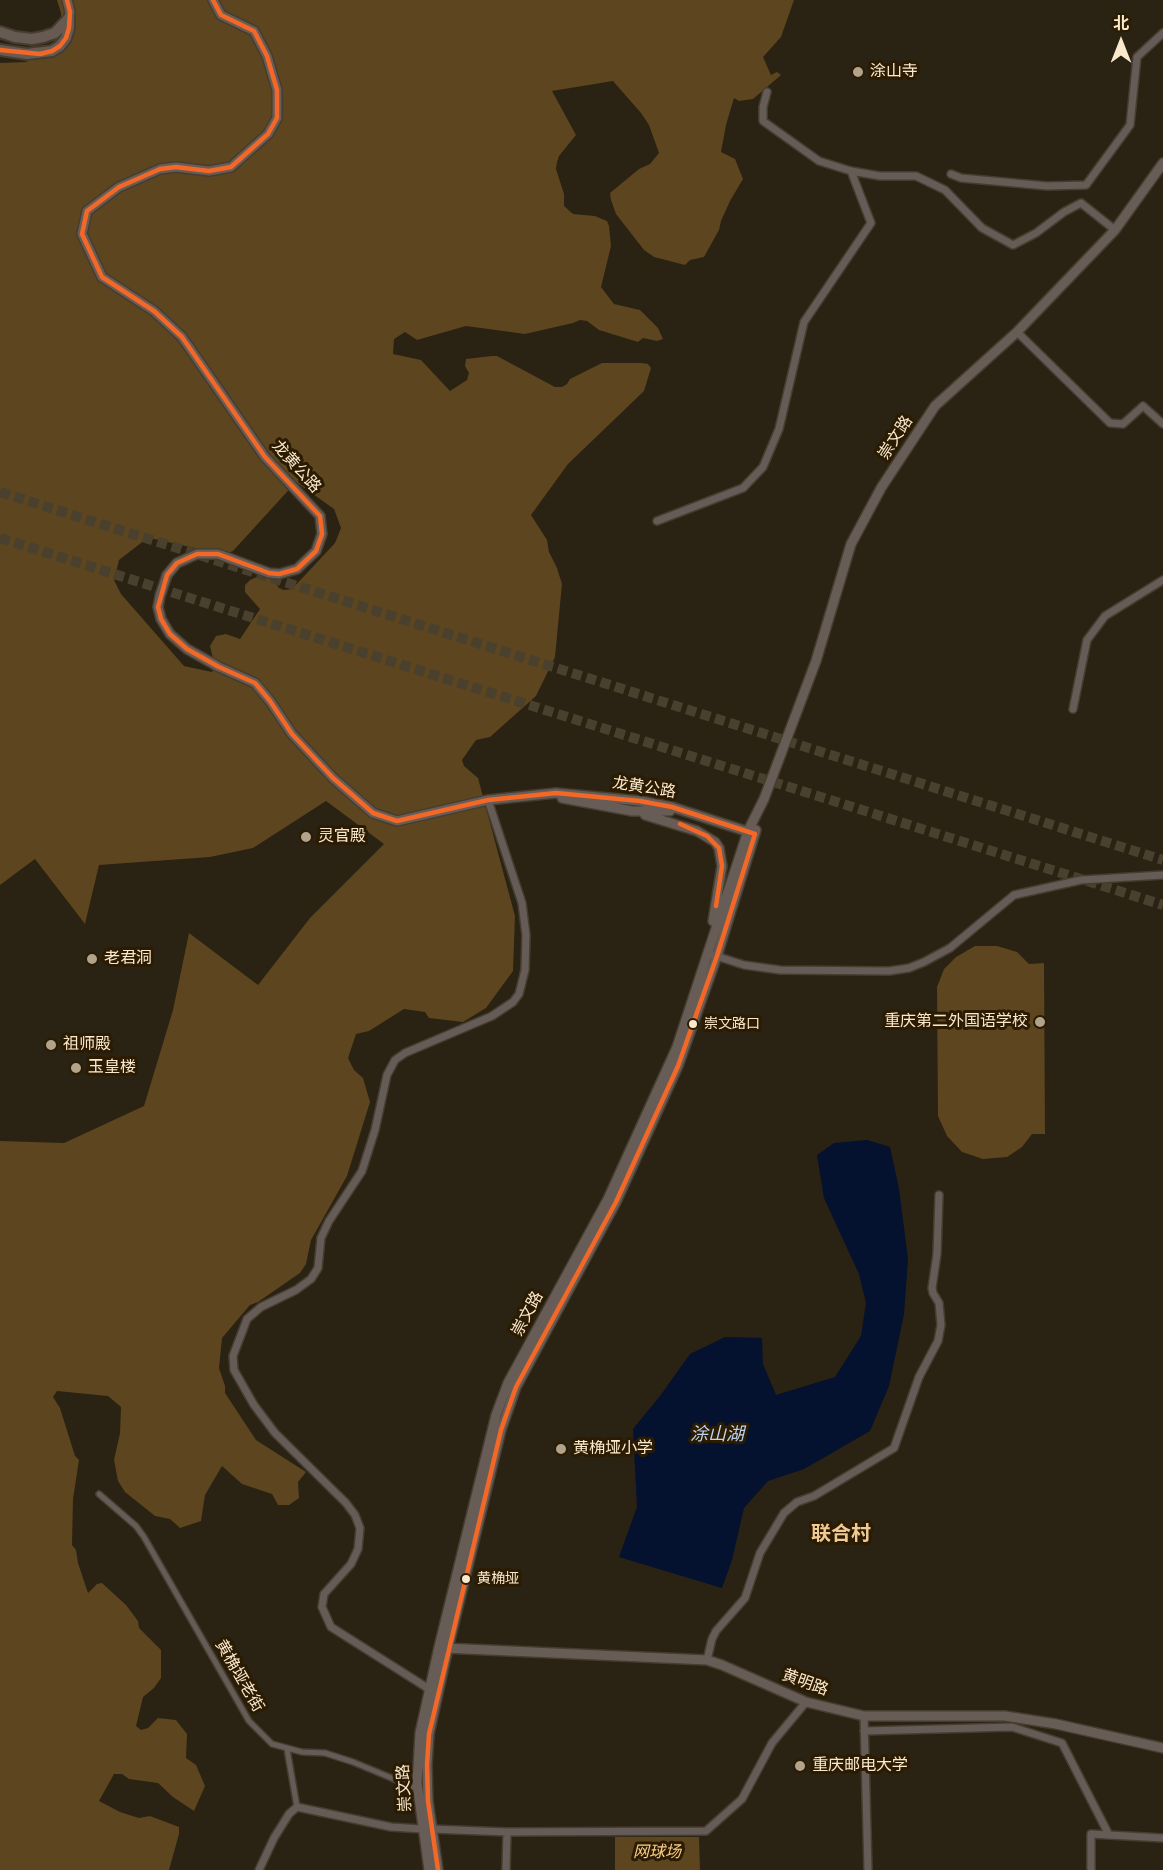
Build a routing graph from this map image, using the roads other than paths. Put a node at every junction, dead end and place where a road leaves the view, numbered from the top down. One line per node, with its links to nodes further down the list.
1 (67, 0): 3 (main road)
2 (213, 0): 18 (main road, 龙黄公路)
3 (69, 18): 4 (main road); 6 (main road)
4 (0, 32)
5 (1163, 33): 10 (street)
6 (0, 50)
7 (767, 92): 9 (street)
8 (1163, 163): 11 (main road, 崇文路)
9 (851, 171): 11 (street); 14 (street)
10 (951, 174)
11 (1115, 231): 12 (main road, 崇文路)
12 (1017, 332): 13 (street); 21 (main road, 崇文路)
13 (1163, 424)
14 (657, 521)
15 (1163, 580): 16 (street)
16 (1073, 709)
17 (584, 798): 18 (main road, 龙黄公路); 19 (main road, 龙黄公路); 20 (main road, 龙黄公路)
18 (488, 800): 28 (street)
19 (626, 800): 20 (main road); 21 (main road, 龙黄公路)
20 (632, 811): 21 (main road, 龙黄公路); 23 (main road)
21 (751, 835): 23 (main road, 崇文路)
22 (1163, 875): 23 (street)
23 (712, 954): 26 (main road, 崇文路)
24 (939, 1195): 27 (street)
25 (99, 1494): 33 (street, 黄桷垭老街)
26 (443, 1648): 27 (main road, 黄明路); 28 (main road, 崇文路); 36 (main road, 崇文路)
27 (707, 1660): 29 (main road, 黄明路)
28 (429, 1689): 34 (main road, 崇文路)
29 (806, 1702): 30 (main road, 黄明路); 37 (street)
30 (864, 1716): 31 (street); 32 (main road, 黄明路)
31 (864, 1731): 38 (street); 44 (street)
32 (1163, 1748)
33 (287, 1749): 34 (street, 黄桷垭老街); 35 (street)
34 (418, 1790): 36 (main road, 崇文路)
35 (297, 1807): 36 (street); 40 (street)
36 (426, 1829): 37 (street); 41 (main road, 崇文路); 42 (main road, 崇文路)
37 (507, 1832): 43 (street)
38 (1109, 1835): 39 (street); 45 (street)
39 (1163, 1838)
40 (259, 1870)
41 (429, 1870)
42 (438, 1870)
43 (506, 1870)
44 (868, 1870)
45 (1091, 1870)

